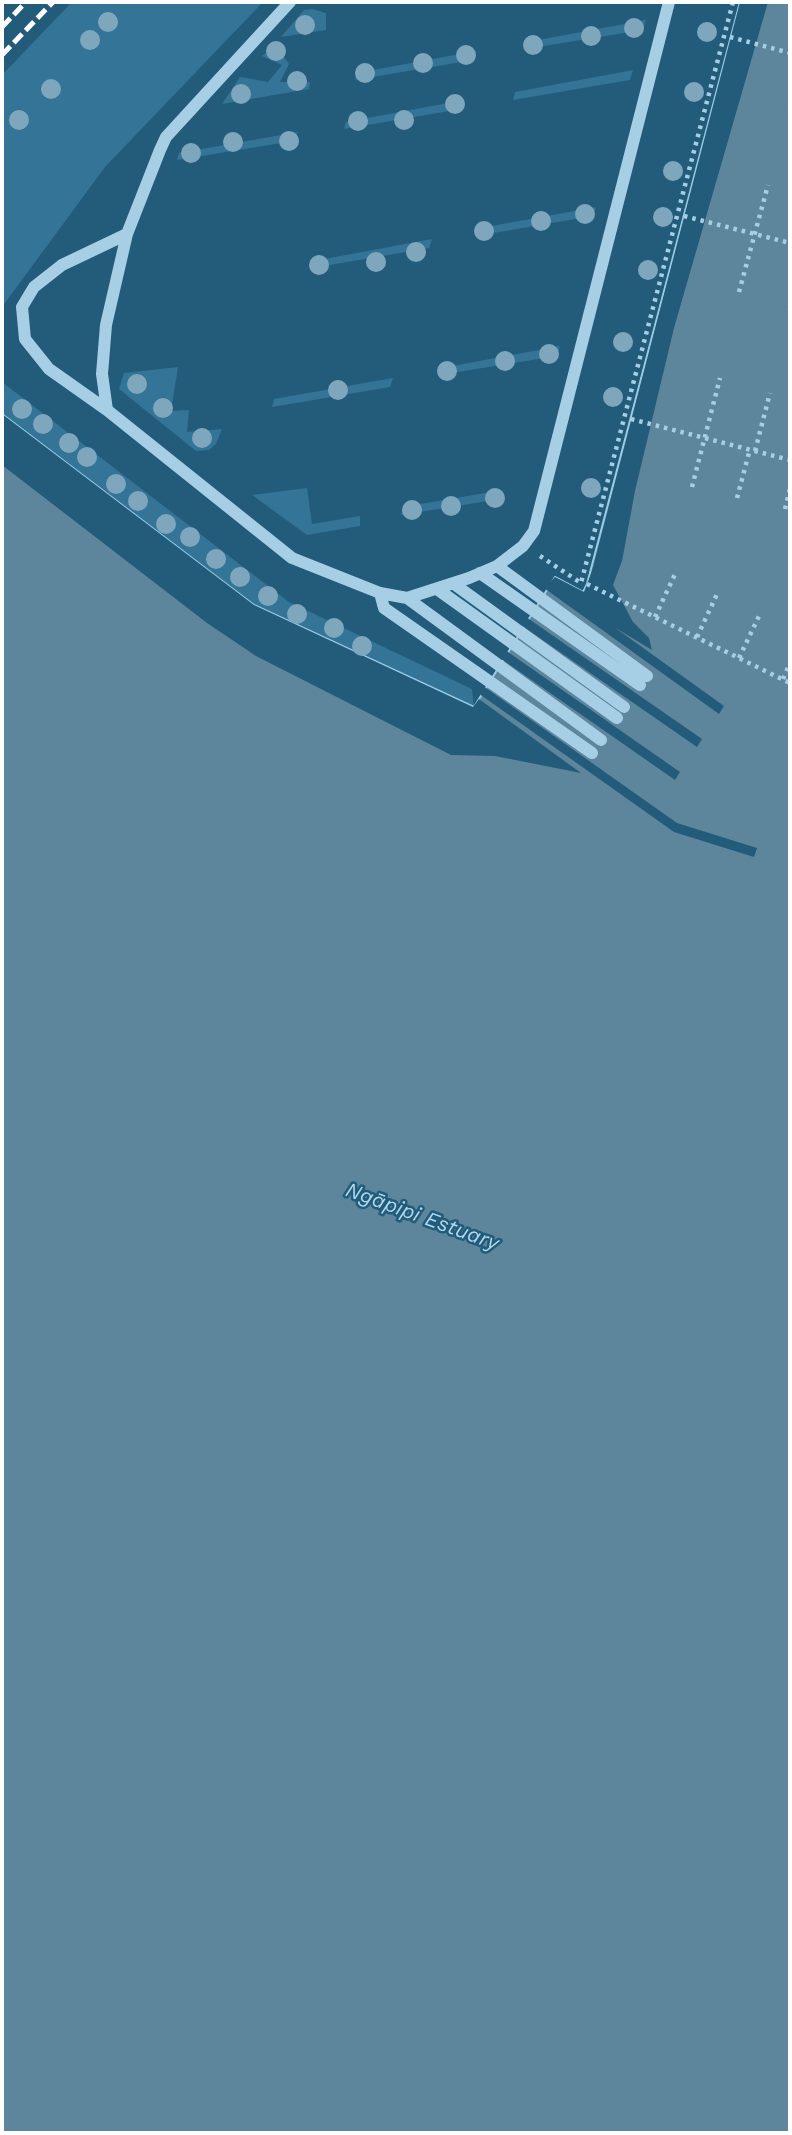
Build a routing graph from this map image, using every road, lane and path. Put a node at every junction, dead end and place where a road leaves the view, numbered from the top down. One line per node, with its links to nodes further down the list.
1 (290, 2): 8 (lane)
2 (669, 2): 23 (lane)
3 (733, 2): 23 (path)
4 (730, 37): 5 (path)
5 (790, 53)
6 (768, 185): 9 (path)
7 (684, 216): 9 (path)
8 (127, 234): 14 (lane); 14 (lane)
9 (755, 234): 10 (path); 11 (path)
10 (790, 243)
11 (739, 292)
12 (720, 378): 16 (path)
13 (770, 393): 17 (path)
14 (107, 410): 30 (lane)
15 (631, 419): 16 (path)
16 (705, 438): 17 (path); 19 (path)
17 (752, 450): 18 (path); 21 (path)
18 (790, 460)
19 (692, 487)
20 (790, 489): 22 (path)
21 (737, 498)
22 (785, 509)
23 (523, 546): 24 (lane)
24 (497, 566): 26 (lane); 26 (lane)
25 (676, 572): 34 (path)
26 (480, 573): 27 (lane)
27 (454, 584): 29 (lane); 29 (lane)
28 (587, 584): 34 (path)
29 (437, 589): 32 (lane)
30 (380, 593): 32 (lane); 41 (lane)
31 (718, 593): 35 (path)
32 (407, 598): 40 (lane)
33 (760, 614): 36 (path)
34 (655, 617): 35 (path)
35 (697, 637): 36 (path)
36 (739, 658): 38 (path)
37 (790, 663): 38 (path)
38 (783, 679): 39 (path)
39 (790, 682)
40 (601, 740)
41 (592, 753)

